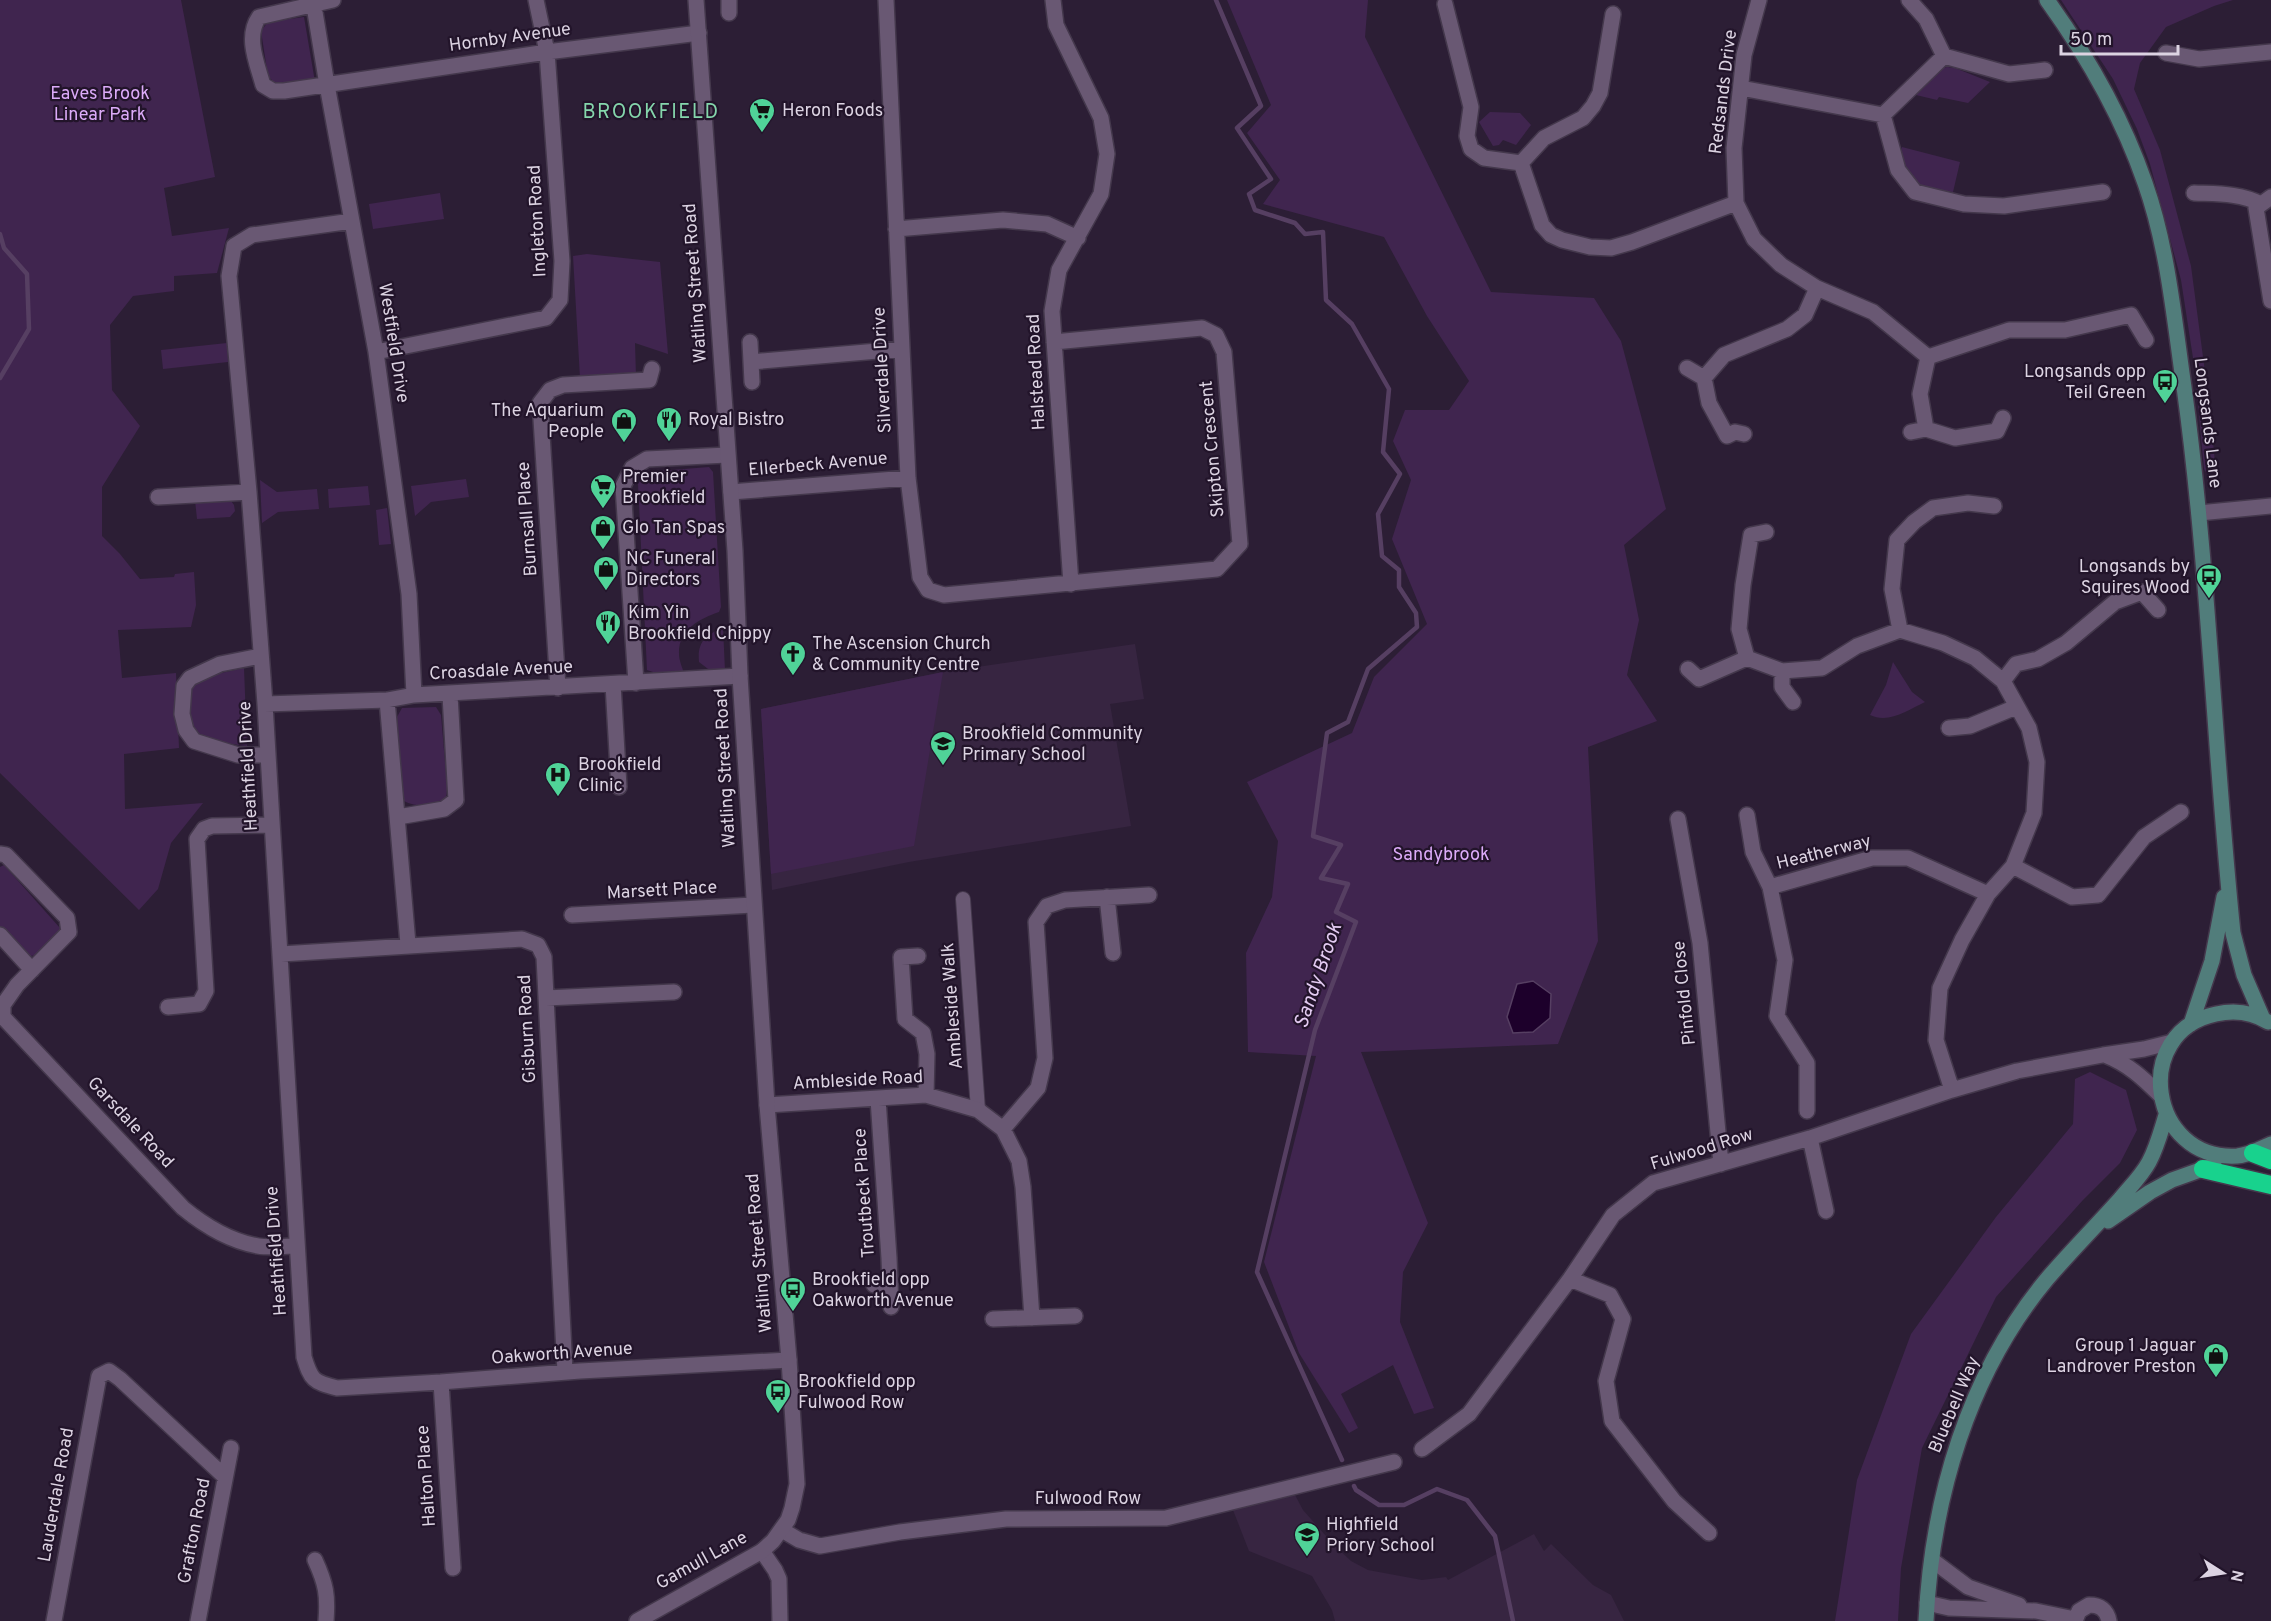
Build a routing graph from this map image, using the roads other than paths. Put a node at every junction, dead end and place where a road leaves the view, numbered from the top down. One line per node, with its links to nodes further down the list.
1 (333, 0): 9 (street)
2 (536, 0): 13 (street, Ingleton Road)
3 (696, 0): 12 (street, Watling Street Road)
4 (886, 0): 27 (street, Silverdale Drive)
5 (1053, 0): 28 (street, Halstead Road)
6 (1759, 0): 19 (street, Redsands Drive)
7 (1909, 0): 16 (street)
8 (2047, 0): 51 (main road, Longsands Lane)
9 (313, 2): 18 (street, Westfield Drive); 18 (street, Hornby Avenue)
10 (1445, 4): 21 (street)
11 (1613, 14): 21 (street)
12 (699, 33): 13 (street, Hornby Avenue); 44 (street, Watling Street Road)
13 (547, 52): 18 (street, Hornby Avenue); 35 (street, Ingleton Road)
14 (2271, 52): 15 (street)
15 (2166, 53)
16 (1944, 56): 17 (street); 20 (street)
17 (2045, 70)
18 (327, 85): 26 (street, Westfield Drive)
19 (1741, 88): 20 (street); 25 (street, Redsands Drive)
20 (1883, 115): 22 (street)
21 (1521, 163): 25 (street)
22 (2103, 192)
23 (2194, 193): 24 (street)
24 (2266, 201): 30 (street)
25 (1736, 203): 29 (street, Redsands Drive)
26 (352, 221): 35 (street, Westfield Drive); 46 (street, Heathfield Drive)
27 (896, 229): 28 (street); 34 (street, Silverdale Drive)
28 (1078, 238): 33 (street, Halstead Road)
29 (1817, 288): 36 (street, Redsands Drive); 40 (street)
30 (2271, 301)
31 (2146, 340): 36 (street)
32 (750, 342): 37 (street)
33 (1054, 342): 53 (street, Halstead Road); 53 (street, Skipton Crescent)
34 (901, 349): 37 (street); 45 (street, Silverdale Drive)
35 (376, 352): 65 (street, Westfield Drive)
36 (1928, 357): 42 (street)
37 (751, 362): 41 (street)
38 (1687, 368): 40 (street)
39 (652, 369): 64 (street, Burnsall Place)
40 (1704, 378): 43 (street)
41 (752, 382)
42 (2003, 418)
43 (1744, 434)
44 (727, 455): 47 (street, Watling Street Road); 62 (street)
45 (908, 477): 47 (street, Ellerbeck Avenue); 53 (street, Silverdale Drive)
46 (249, 492): 48 (street); 56 (street, Heathfield Drive)
47 (731, 492): 60 (street, Watling Street Road)
48 (158, 497)
49 (1994, 506): 55 (street)
50 (2271, 506): 51 (street)
51 (2199, 513): 81 (main road, Longsands Lane)
52 (1766, 532): 57 (street)
53 (1071, 584)
54 (2158, 610): 61 (street)
55 (1900, 630): 59 (street); 61 (street)
56 (261, 656): 69 (street, Heathfield Drive); 72 (street)
57 (1747, 658): 58 (street); 59 (street)
58 (1688, 669)
59 (1782, 672): 68 (street)
60 (740, 676): 62 (street, Croasdale Avenue); 87 (street, Watling Street Road)
61 (2003, 681): 70 (street)
62 (636, 683): 63 (street, Croasdale Avenue)
63 (613, 684): 64 (street, Croasdale Avenue); 73 (street)
64 (558, 688): 66 (street, Croasdale Avenue)
65 (414, 695): 66 (street, Croasdale Avenue); 67 (street, Croasdale Avenue)
66 (450, 695): 76 (street)
67 (387, 700): 69 (street, Croasdale Avenue); 76 (street)
68 (1793, 702)
69 (266, 704): 72 (street, Heathfield Drive)
70 (2016, 707): 71 (street); 80 (street)
71 (1949, 728)
72 (267, 754): 78 (street, Heathfield Drive)
73 (619, 787)
74 (2181, 812): 80 (street)
75 (1747, 815): 82 (street, Heatherway)
76 (398, 817): 90 (street)
77 (1678, 819): 115 (street, Pinfold Close)
78 (272, 825): 92 (street, Heathfield Drive); 97 (street)
79 (0, 854): 94 (street, Garsdale Road)
80 (2013, 866): 83 (street)
81 (2227, 879): 98 (main road); 99 (main road)
82 (1770, 887): 83 (street, Heatherway); 108 (street, Heatherway)
83 (1988, 894): 102 (street)
84 (1149, 895): 85 (street)
85 (1107, 897): 91 (street); 110 (street)
86 (963, 899): 107 (street, Ambleside Walk)
87 (753, 905): 88 (street, Marsett Place); 106 (street, Watling Street Road)
88 (572, 915)
89 (0, 935): 94 (street)
90 (408, 944): 92 (street, Gisburn Road); 96 (street, Gisburn Road)
91 (1113, 953)
92 (281, 954): 120 (street, Heathfield Drive)
93 (918, 956): 103 (street)
94 (32, 970): 120 (street, Garsdale Road)
95 (674, 992): 96 (street)
96 (546, 998): 127 (street, Gisburn Road)
97 (168, 1007)
98 (2267, 1022): 99 (main road)
99 (2191, 1024): 100 (main road)
100 (2172, 1042): 101 (street, Fulwood Row); 104 (main road)
101 (2103, 1054): 102 (street, Fulwood Row); 104 (street)
102 (1952, 1090): 111 (street, Fulwood Row)
103 (926, 1095): 105 (street, Ambleside Road); 107 (street, Ambleside Road)
104 (2160, 1095): 109 (main road)
105 (878, 1099): 106 (street, Ambleside Road); 122 (street, Troutbeck Place)
106 (767, 1105): 126 (street, Watling Street Road)
107 (978, 1110): 110 (street, Ambleside Road)
108 (1807, 1111)
109 (2166, 1115): 113 (main road); 119 (main road)
110 (1003, 1129): 124 (street, Ambleside Road)
111 (1810, 1138): 115 (street, Fulwood Row); 118 (street)
112 (2271, 1144): 113 (main road)
113 (2245, 1155): 114 (highway); 116 (main road)
114 (2271, 1160)
115 (1721, 1164): 121 (street, Fulwood Row)
116 (2203, 1169): 117 (highway); 119 (main road)
117 (2271, 1185)
118 (1826, 1211)
119 (2089, 1235): 138 (main road, Bluebell Way)
120 (296, 1246): 129 (street, Heathfield Drive)
121 (1570, 1278): 131 (street, Fulwood Row); 135 (street)
122 (891, 1307)
123 (1076, 1316): 124 (street)
124 (1032, 1318): 125 (street)
125 (993, 1319)
126 (789, 1360): 127 (street, Oakworth Avenue); 134 (street, Watling Street Road)
127 (565, 1372): 128 (street, Oakworth Avenue)
128 (441, 1382): 129 (street, Oakworth Avenue); 139 (street, Halton Place)
129 (337, 1388)
130 (231, 1448): 133 (street, Grafton Road)
131 (1422, 1449)
132 (1394, 1462): 134 (street, Fulwood Row)
133 (225, 1477): 143 (street, Lauderdale Road); 144 (street, Grafton Road)
134 (782, 1530): 136 (street, Gamull Lane)
135 (1709, 1533)
136 (762, 1551): 146 (street, Gamull Lane); 147 (street)
137 (315, 1560): 145 (street)
138 (1932, 1560): 140 (main road, Bluebell Way); 141 (street)
139 (453, 1568)
140 (1927, 1603): 141 (street); 148 (main road, Bluebell Way)
141 (2036, 1611): 142 (street); 149 (street)
142 (2075, 1620): 150 (street)
143 (54, 1621)
144 (198, 1621)
145 (326, 1621)
146 (637, 1621)
147 (780, 1621)
148 (1926, 1621)
149 (1990, 1621)
150 (2109, 1621)

